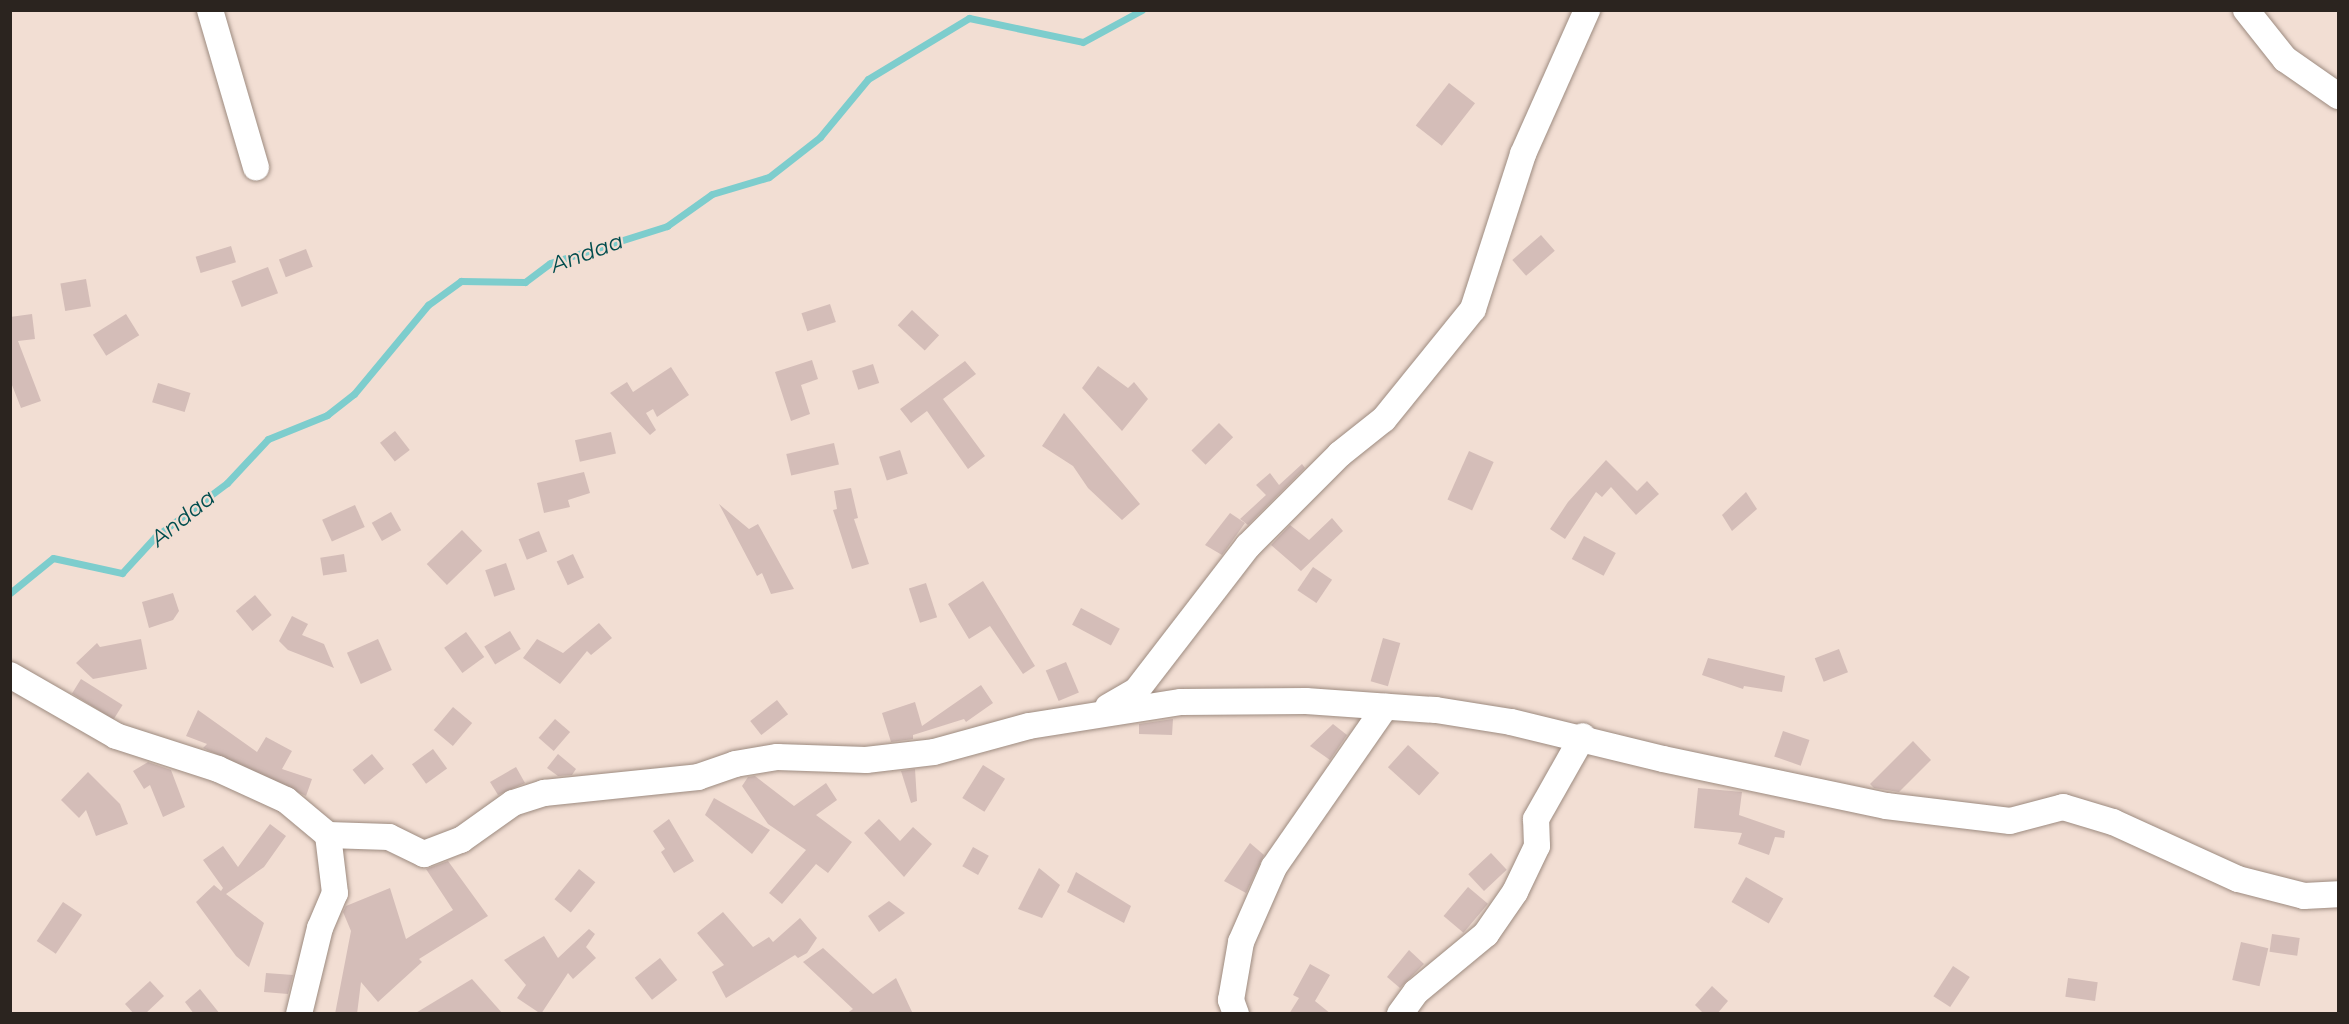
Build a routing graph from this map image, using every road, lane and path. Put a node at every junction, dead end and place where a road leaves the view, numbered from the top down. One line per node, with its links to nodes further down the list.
1 (210, 10): 5 (street)
2 (1587, 10): 8 (street)
3 (2246, 10): 4 (street)
4 (2338, 96)
5 (256, 167)
6 (10, 675): 10 (street)
7 (1384, 707): 8 (street); 9 (street); 13 (street)
8 (1100, 712): 10 (street)
9 (1583, 736): 11 (street); 14 (street)
10 (328, 835): 12 (street)
11 (2338, 894)
12 (299, 1014)
13 (1236, 1014)
14 (1400, 1014)

